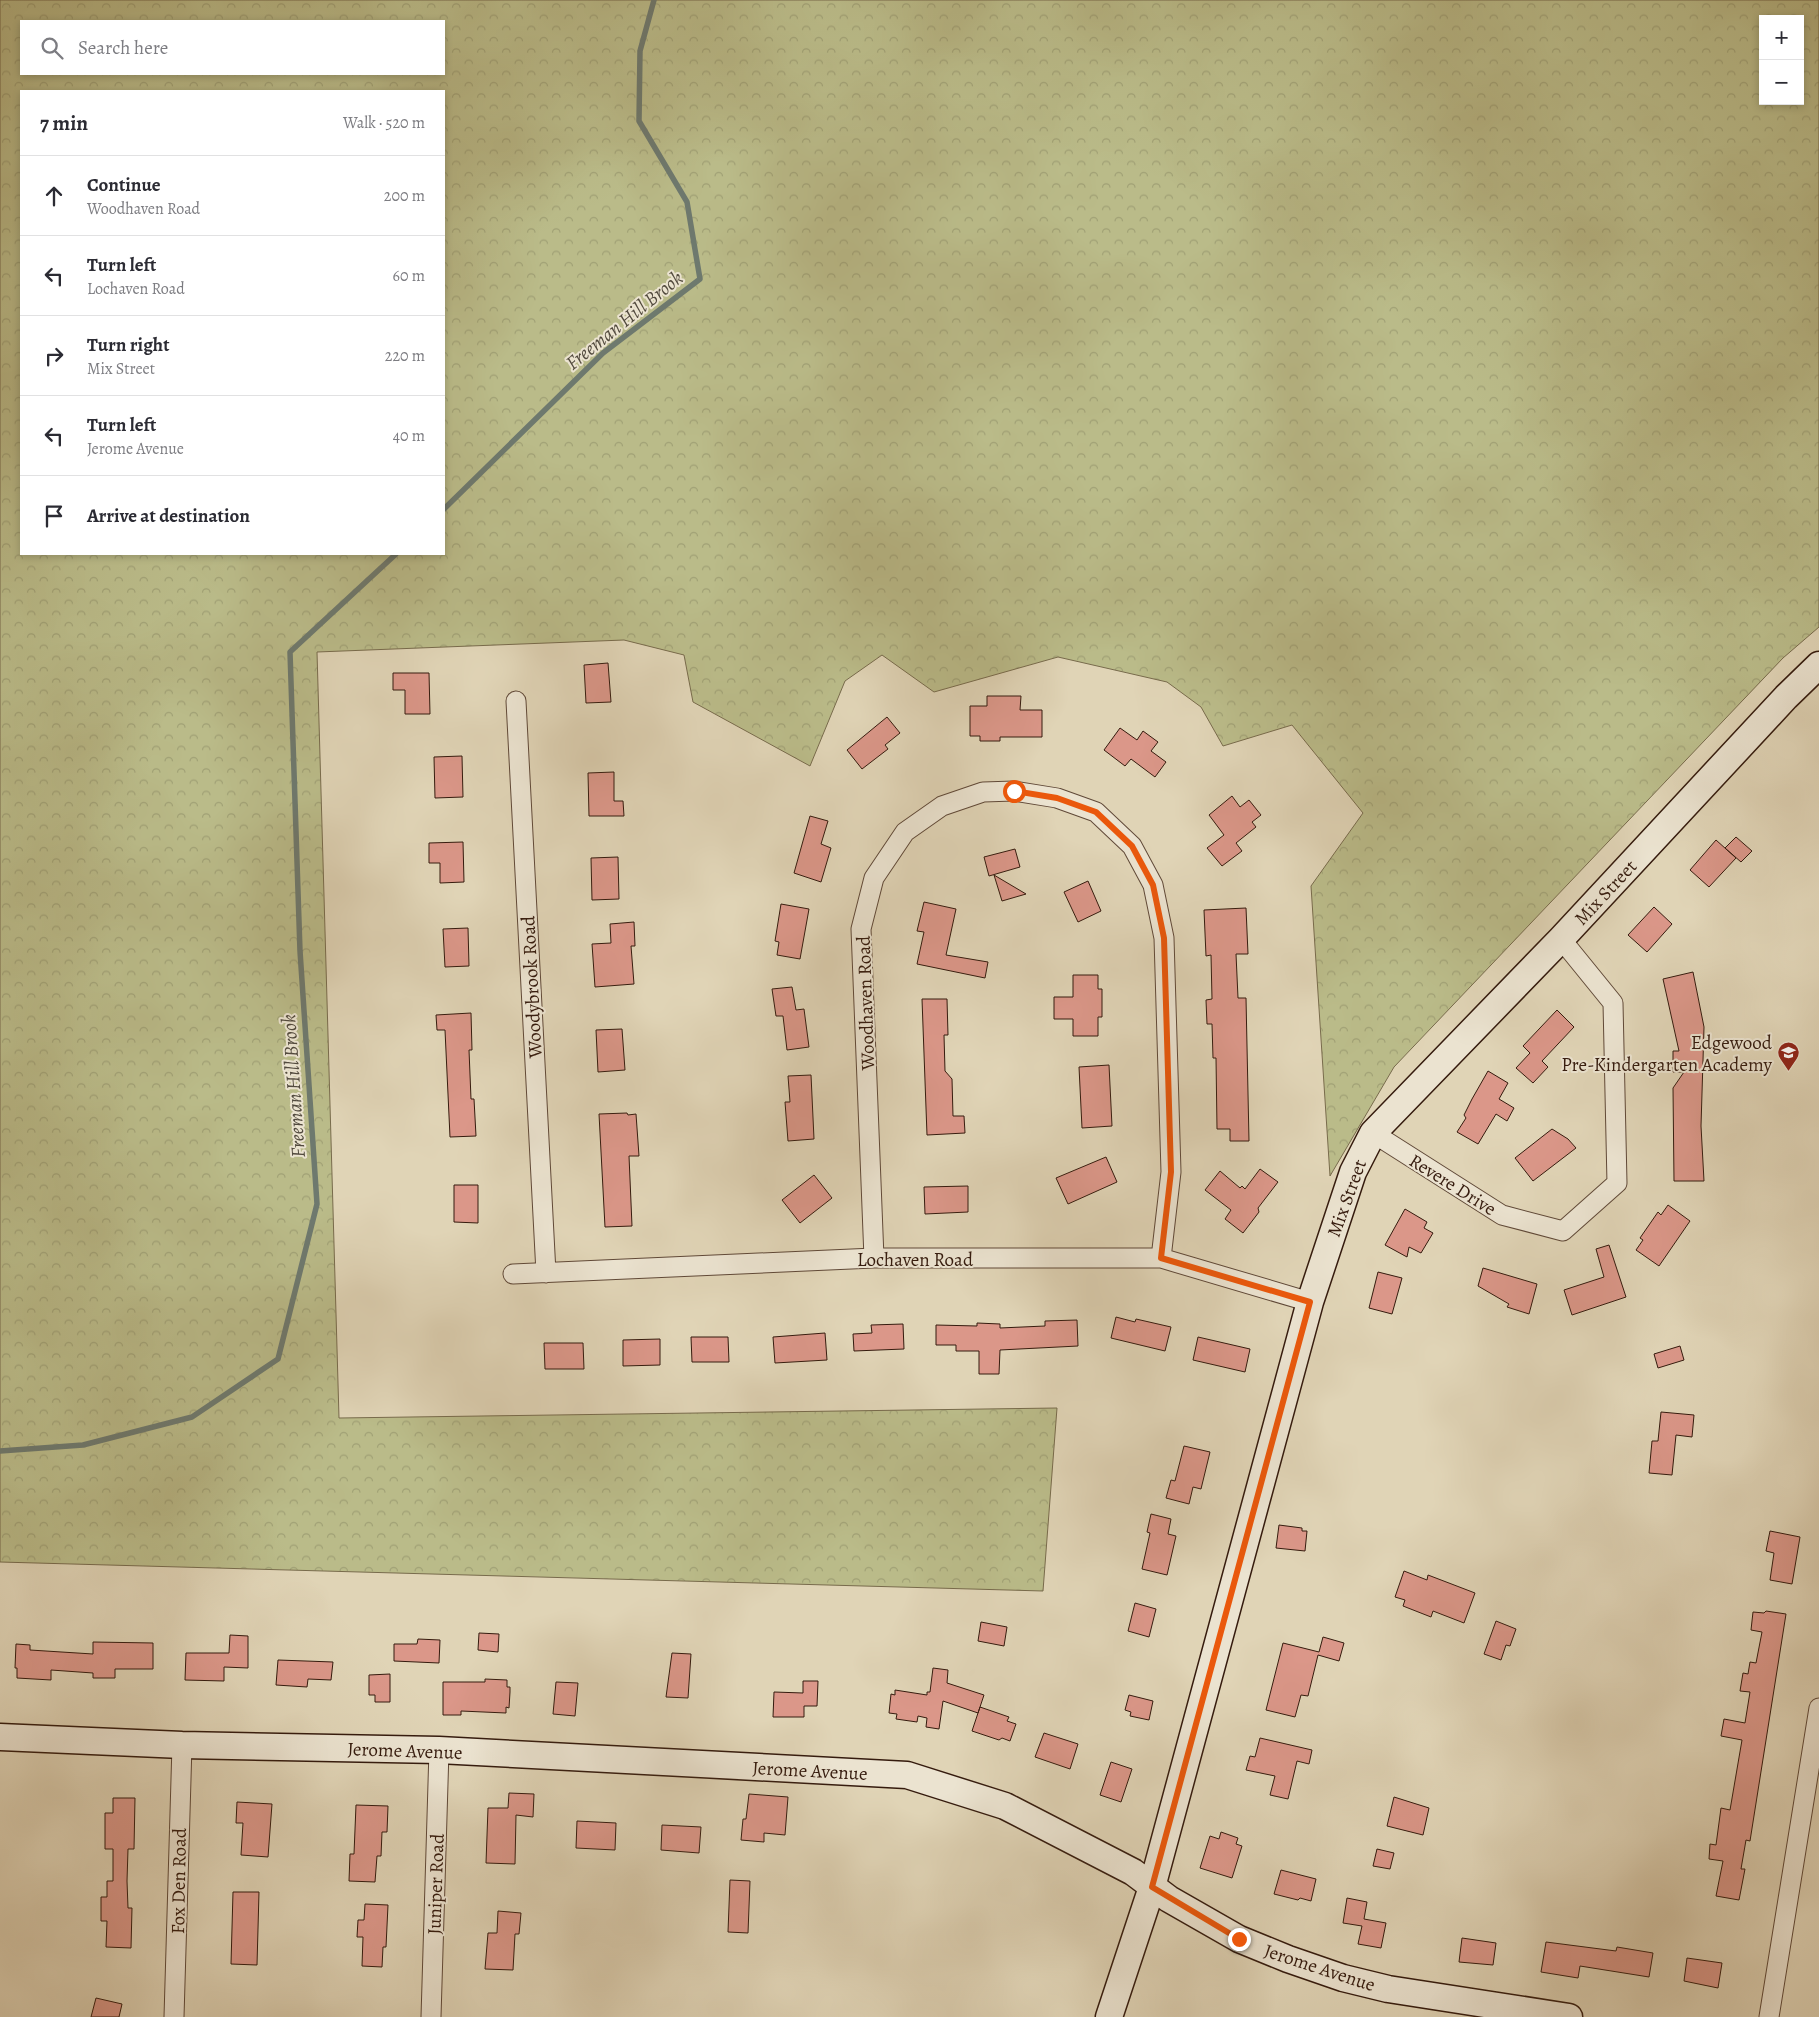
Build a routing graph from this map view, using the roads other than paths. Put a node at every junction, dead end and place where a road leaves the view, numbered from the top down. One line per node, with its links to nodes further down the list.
1 (1819, 665): 3 (main road, Mix Street)
2 (516, 701): 7 (street, Woodybrook Road)
3 (1561, 939): 4 (main road, Mix Street); 4 (street, Revere Drive)
4 (1373, 1133): 9 (main road, Mix Street)
5 (874, 1258): 6 (street, Lochaven Road); 6 (street, Woodhaven Road); 7 (street, Lochaven Road)
6 (1161, 1258): 9 (street, Lochaven Road)
7 (546, 1273): 8 (street, Lochaven Road)
8 (513, 1274)
9 (1310, 1302): 14 (main road, Mix Street)
10 (1819, 1708): 19 (street)
11 (0, 1737): 12 (main road, Jerome Avenue)
12 (182, 1745): 13 (main road, Jerome Avenue); 15 (street, Fox Den Road)
13 (439, 1750): 14 (main road, Jerome Avenue); 16 (street, Juniper Road)
14 (1152, 1887): 17 (main road, Mix Street); 18 (main road, Jerome Avenue)
15 (174, 2017)
16 (431, 2017)
17 (1109, 2017)
18 (1569, 2017)
19 (1768, 2017)

